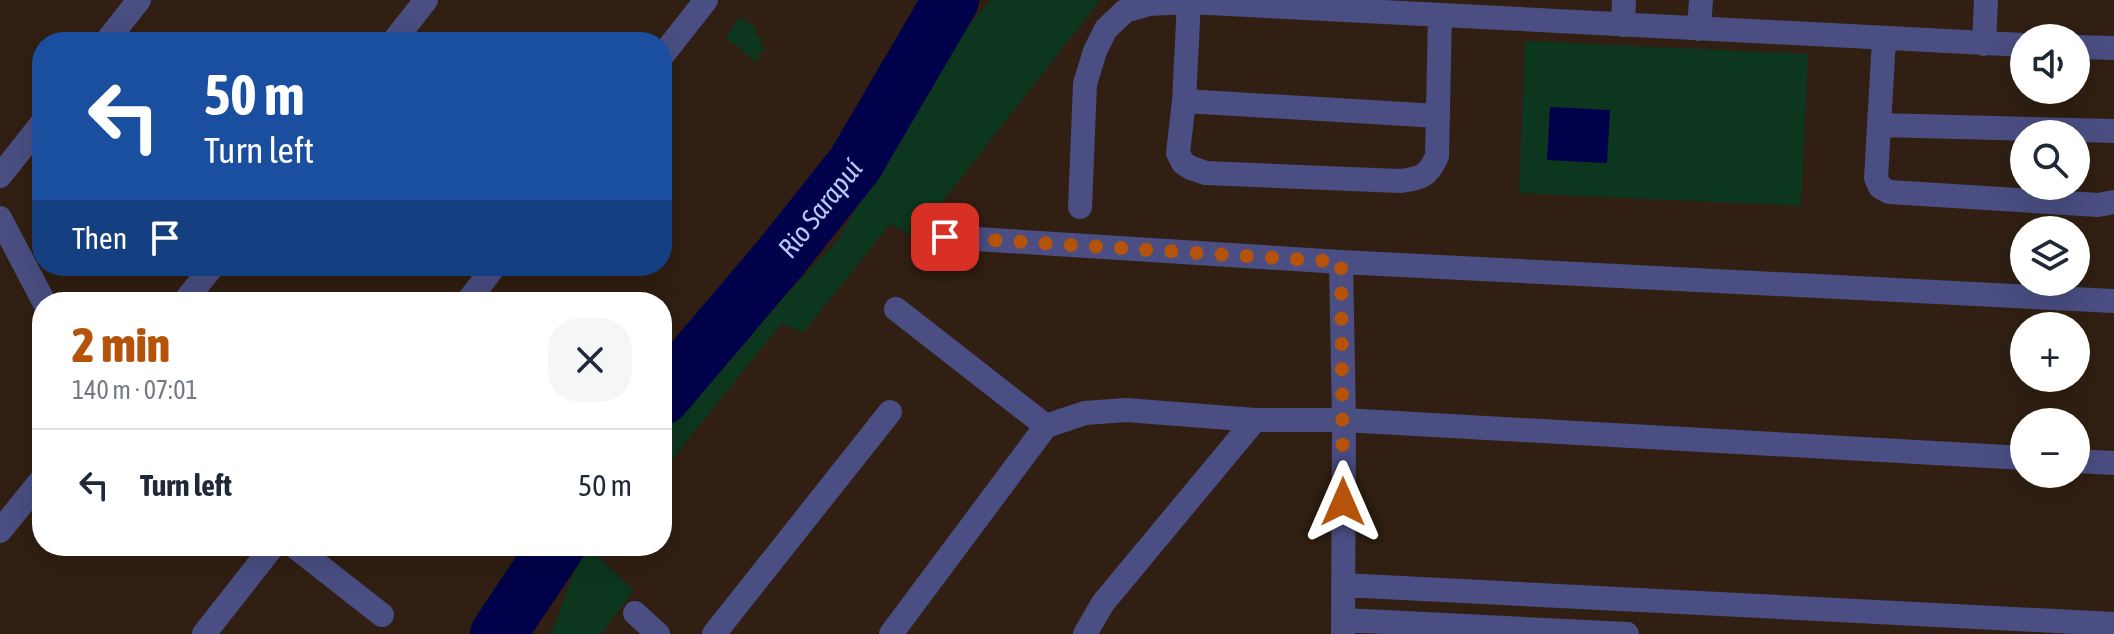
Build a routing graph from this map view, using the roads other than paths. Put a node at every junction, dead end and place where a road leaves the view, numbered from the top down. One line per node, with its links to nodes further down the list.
1 (139, 0): 12 (street)
2 (426, 0): 13 (street)
3 (706, 0): 15 (street)
4 (1624, 0): 10 (street)
5 (1701, 0): 11 (street)
6 (1986, 0): 16 (street)
7 (1189, 2): 8 (street); 20 (street); 27 (street)
8 (1227, 2): 9 (street)
9 (1440, 15): 10 (street); 21 (street)
10 (1623, 25): 11 (street)
11 (1699, 29): 14 (street)
12 (114, 32)
13 (401, 32)
14 (1884, 39): 16 (street); 22 (street)
15 (672, 43)
16 (1984, 44): 17 (street)
17 (2010, 45)
18 (2090, 47): 19 (street)
19 (2114, 48)
20 (1184, 101): 21 (street); 21 (street)
21 (1438, 116)
22 (1879, 125): 23 (street); 26 (street)
23 (2114, 131)
24 (32, 136): 25 (street)
25 (0, 176)
26 (2114, 202)
27 (1080, 207)
28 (0, 218): 33 (street)
29 (945, 237): 30 (street)
30 (1341, 262): 36 (street); 40 (street)
31 (205, 276): 34 (street)
32 (487, 276): 35 (street)
33 (39, 292)
34 (192, 292)
35 (475, 292)
36 (2114, 301)
37 (896, 309): 41 (street)
38 (890, 412): 56 (street)
39 (1255, 420): 40 (street); 41 (street); 58 (street)
40 (1344, 420): 42 (street); 49 (street)
41 (1046, 426): 57 (street)
42 (2010, 457)
43 (2090, 462): 44 (street)
44 (2114, 463)
45 (32, 491): 46 (street)
46 (0, 531)
47 (265, 556): 54 (street)
48 (307, 556): 51 (street)
49 (1343, 585): 52 (street); 53 (street)
50 (635, 613): 55 (street)
51 (382, 615)
52 (2114, 624)
53 (1343, 627): 59 (street)
54 (204, 634)
55 (658, 634)
56 (714, 634)
57 (891, 634)
58 (1085, 634)
59 (1627, 634)

